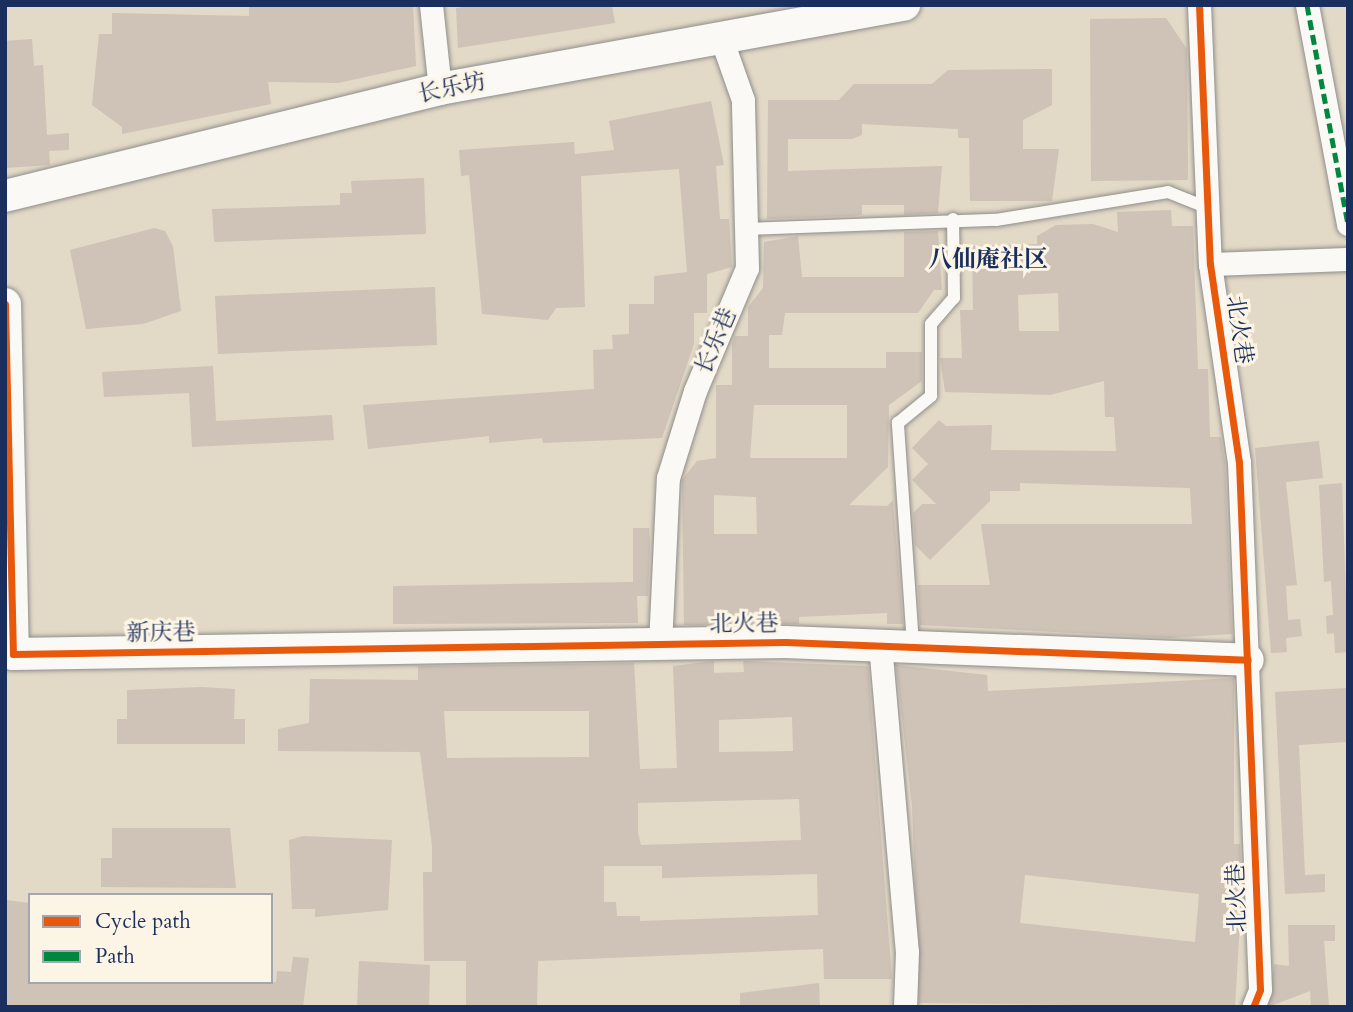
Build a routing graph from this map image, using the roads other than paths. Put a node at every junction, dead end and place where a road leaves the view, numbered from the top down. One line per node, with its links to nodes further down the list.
1 (431, 5): 6 (street)
2 (904, 5): 5 (street, 长乐坊)
3 (1199, 5): 8 (street, 北火巷)
4 (1307, 5): 10 (street)
5 (721, 38): 6 (street, 长乐坊); 11 (street, 长乐巷)
6 (440, 89): 7 (street, 长乐坊)
7 (5, 196)
8 (1208, 208): 9 (lane); 13 (street, 北火巷)
9 (953, 219): 11 (lane); 17 (lane)
10 (1348, 224)
11 (746, 229): 16 (street, 长乐巷)
12 (1348, 259): 13 (street)
13 (1210, 264): 18 (street, 北火巷)
14 (5, 304): 16 (street, 新庆巷)
15 (880, 644): 16 (street, 北火巷); 17 (street, 北火巷); 19 (street)
16 (660, 645)
17 (914, 645): 18 (street, 北火巷)
18 (1248, 660): 20 (street, 北火巷)
19 (905, 1007)
20 (1253, 1007)

